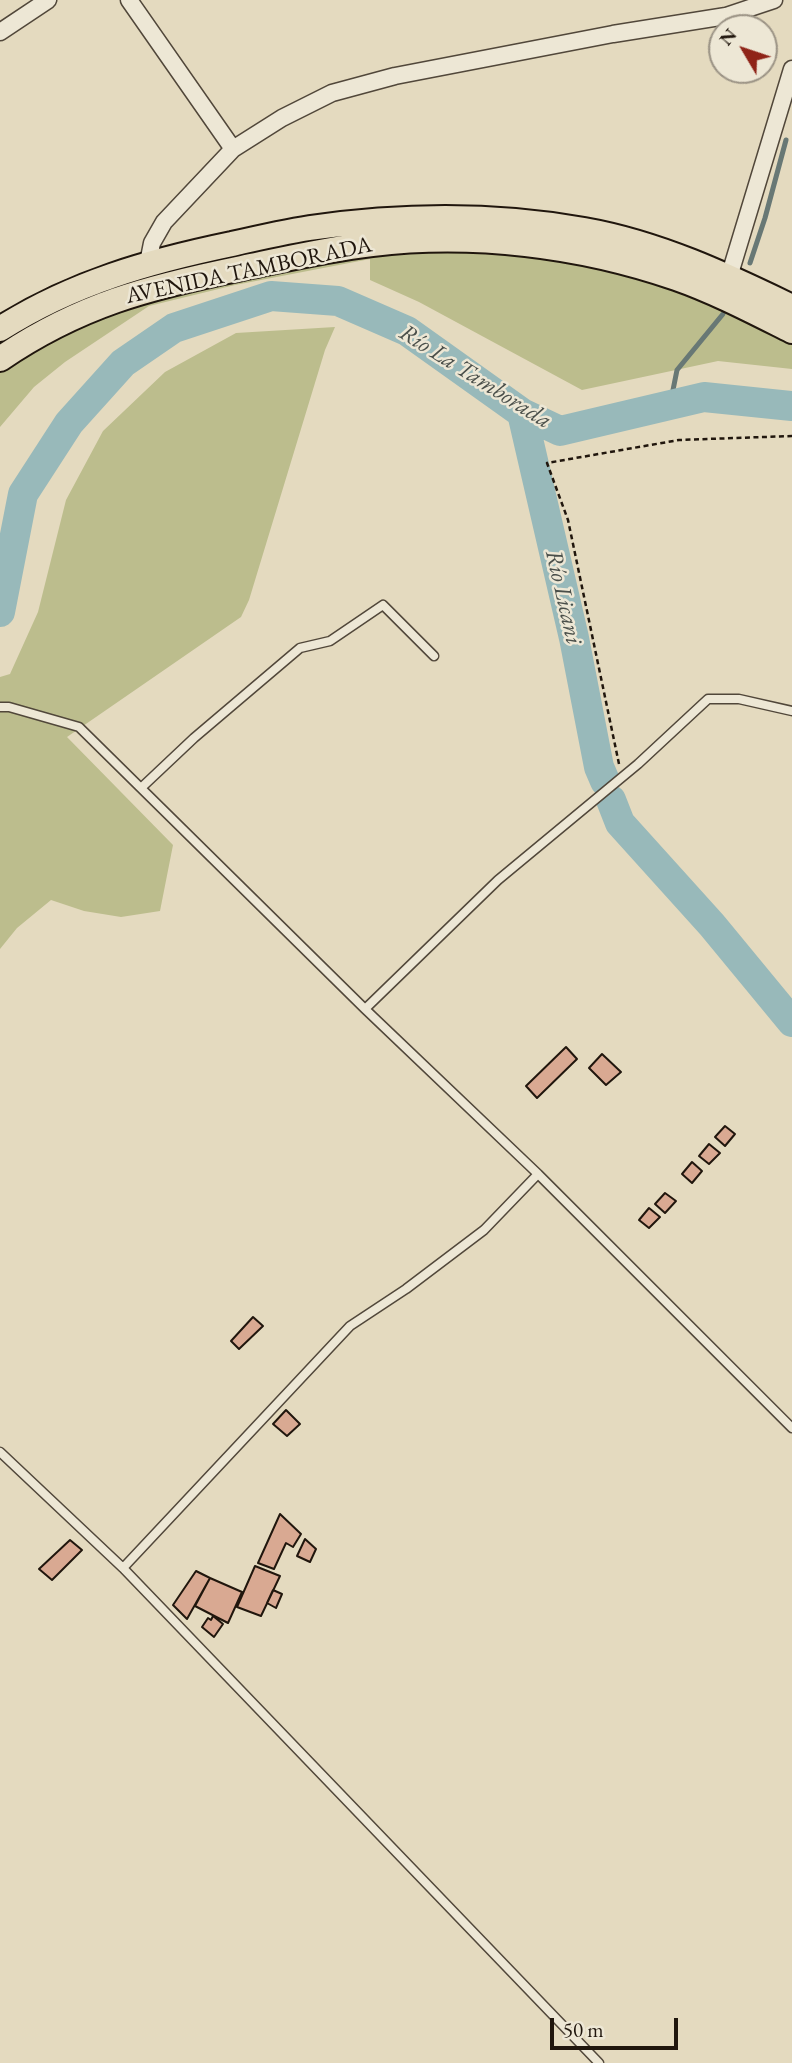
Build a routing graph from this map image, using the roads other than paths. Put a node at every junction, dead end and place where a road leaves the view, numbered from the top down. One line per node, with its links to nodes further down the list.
1 (48, 0): 4 (street)
2 (129, 0): 6 (street)
3 (774, 0): 6 (street)
4 (0, 32)
5 (792, 69): 8 (street)
6 (233, 149): 7 (street)
7 (148, 263): 8 (main road, AVENIDA TAMBORADA); 10 (main road, AVENIDA TAMBORADA)
8 (729, 276): 9 (main road, AVENIDA TAMBORADA)
9 (792, 307)
10 (0, 329)
11 (792, 331): 12 (main road, AVENIDA TAMBORADA)
12 (0, 359)
13 (434, 656): 16 (lane)
14 (0, 707): 16 (lane)
15 (792, 711): 17 (lane)
16 (141, 788): 17 (lane)
17 (365, 1009): 18 (lane)
18 (538, 1174): 19 (lane); 21 (lane)
19 (792, 1429)
20 (0, 1452): 21 (lane)
21 (123, 1569): 22 (lane)
22 (599, 2063)

